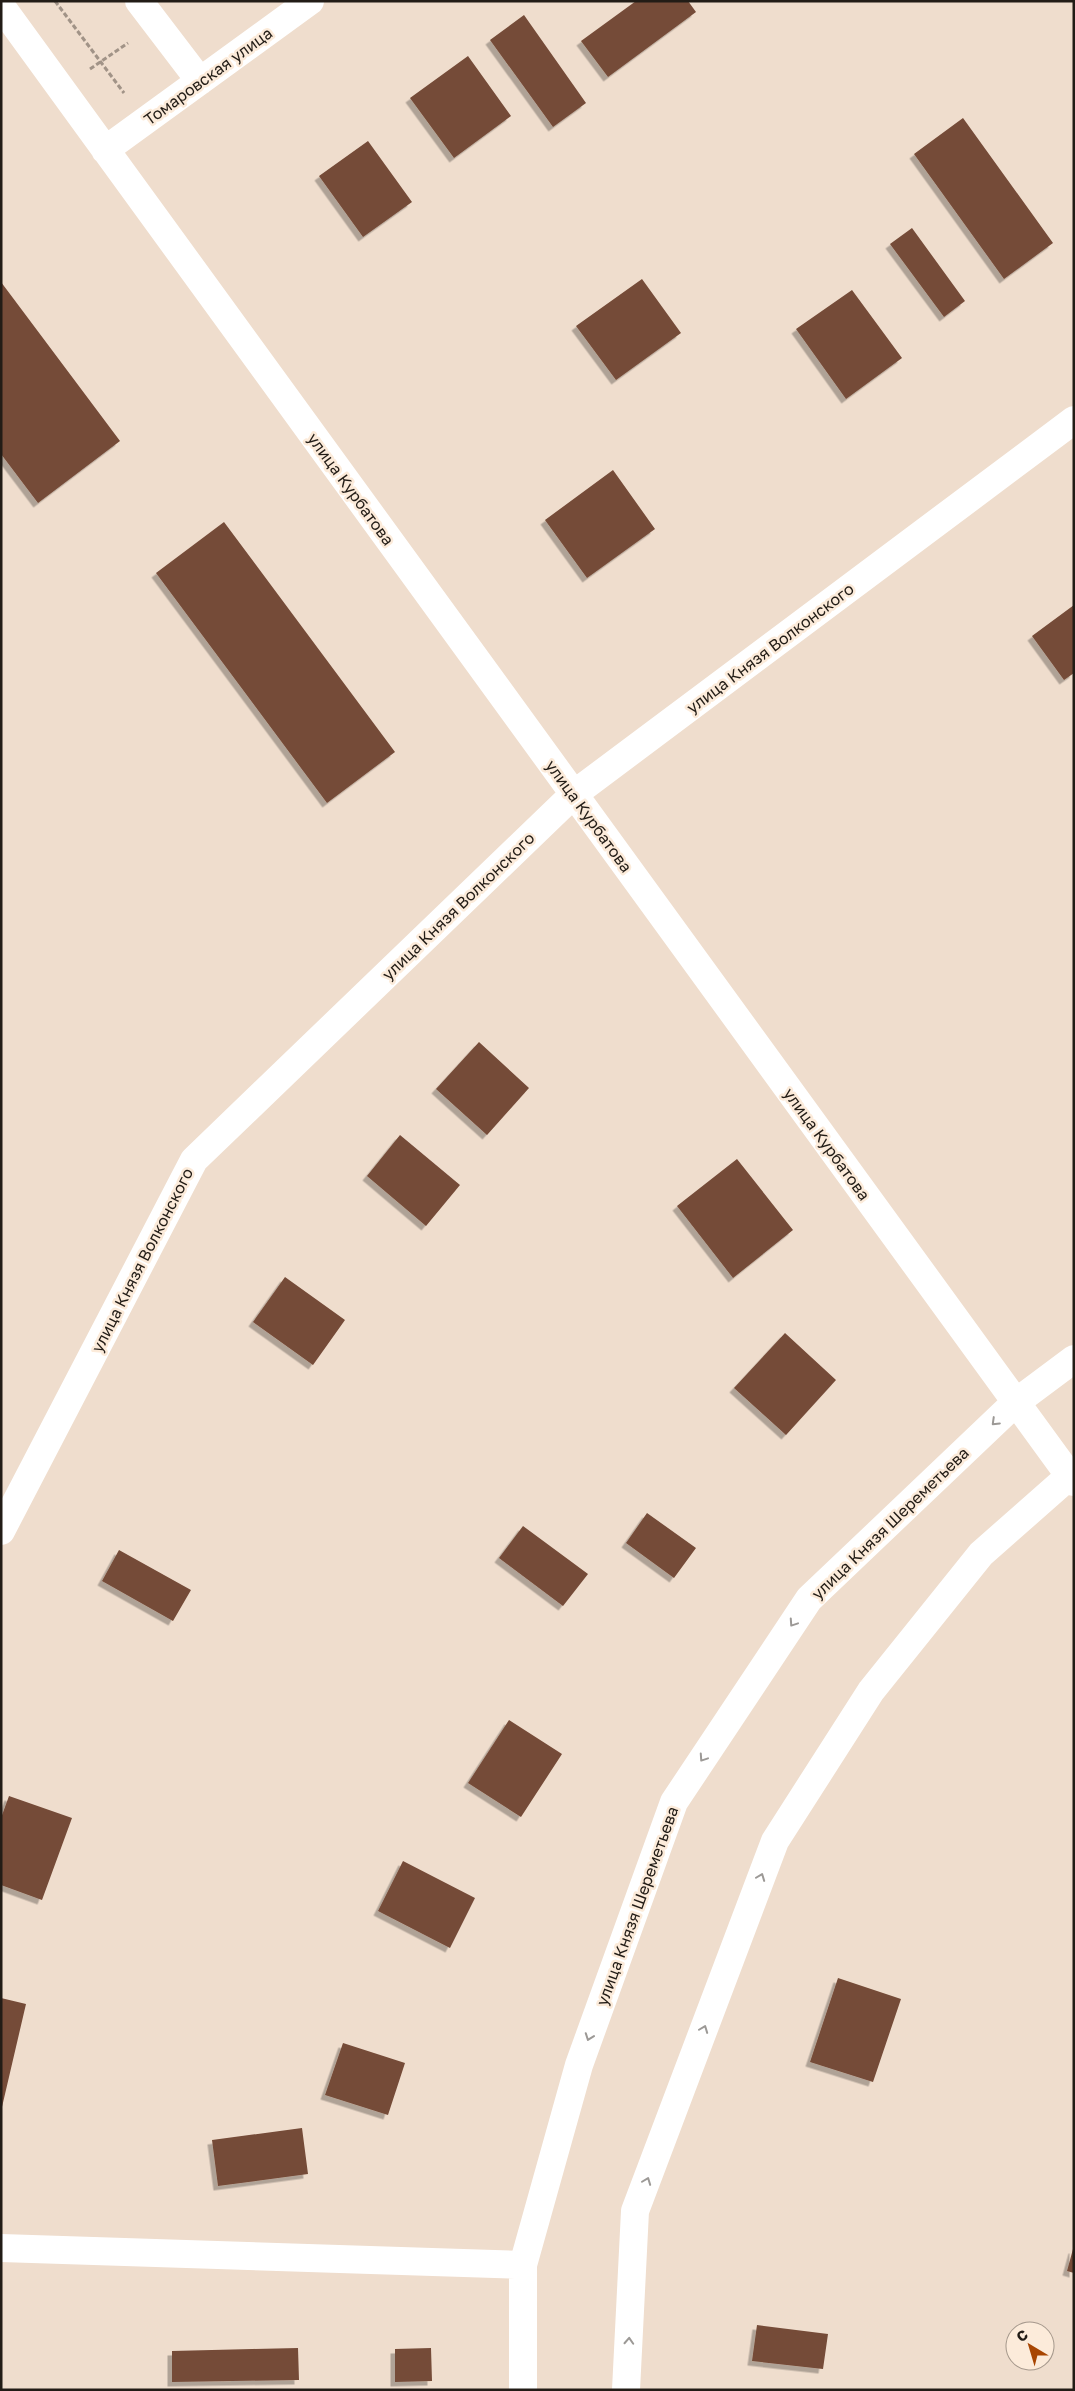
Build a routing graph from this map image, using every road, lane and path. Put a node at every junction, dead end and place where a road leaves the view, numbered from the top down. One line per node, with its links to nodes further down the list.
1 (55, 1): 6 (path)
2 (139, 1): 5 (street)
3 (310, 1): 7 (street, Томаровская улица)
4 (1, 6): 8 (street, улица Курбатова)
5 (156, 23): 6 (path); 7 (street)
6 (101, 62): 8 (path); 9 (path)
7 (200, 81): 9 (street, Томаровская улица)
8 (62, 90): 10 (street, улица Курбатова)
9 (145, 122): 10 (street, Томаровская улица)
10 (105, 150): 12 (street, улица Курбатова)
11 (1074, 420): 12 (street, улица Князя Волконского)
12 (574, 794): 14 (street, улица Курбатова); 16 (street, улица Князя Волконского)
13 (1074, 1359): 14 (street, улица Князя Шереметьева)
14 (1015, 1403): 15 (street, улица Курбатова); 18 (street, улица Князя Шереметьева, one-way to 18)
15 (1072, 1476): 20 (street, one-way to 15)
16 (1, 1531)
17 (1, 2248): 18 (street)
18 (523, 2266): 19 (street, улица Князя Шереметьева)
19 (523, 2390)
20 (626, 2390)

